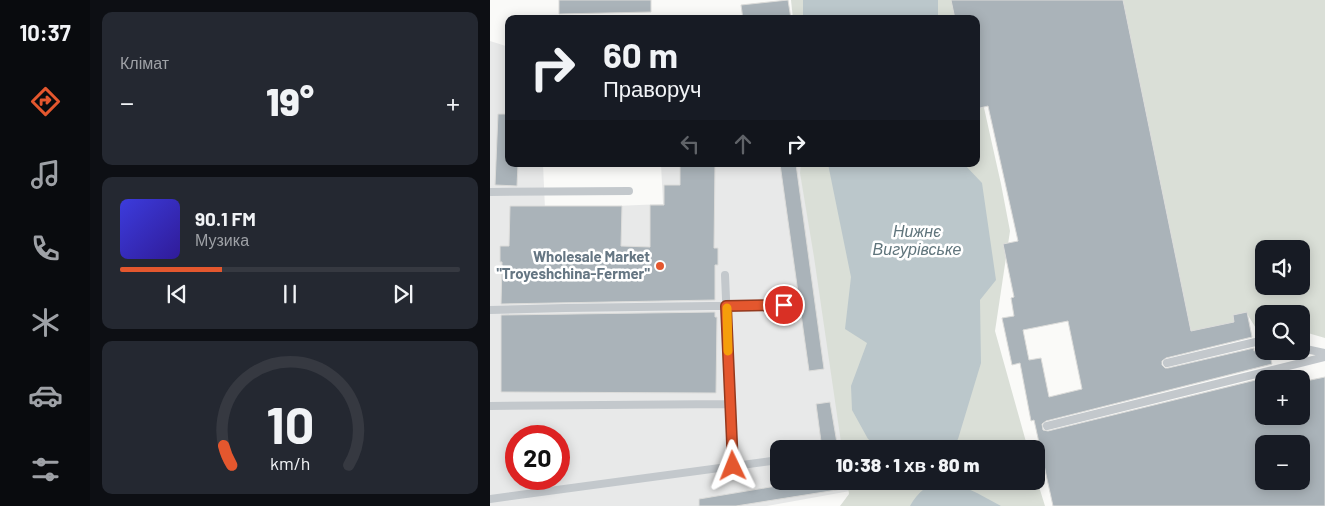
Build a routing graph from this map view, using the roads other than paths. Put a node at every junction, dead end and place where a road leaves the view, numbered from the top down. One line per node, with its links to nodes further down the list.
1 (490, 192): 2 (lane)
2 (629, 192)
3 (725, 275): 5 (lane)
4 (784, 305): 5 (lane)
5 (726, 306): 6 (lane); 12 (lane)
6 (490, 310)
7 (1255, 342): 11 (lane)
8 (1310, 350): 9 (lane)
9 (1325, 352)
10 (1325, 356): 14 (lane)
11 (1167, 363)
12 (730, 404): 13 (lane); 16 (lane)
13 (490, 406)
14 (1047, 426)
15 (770, 461): 16 (lane)
16 (733, 466): 17 (lane)
17 (490, 500)

